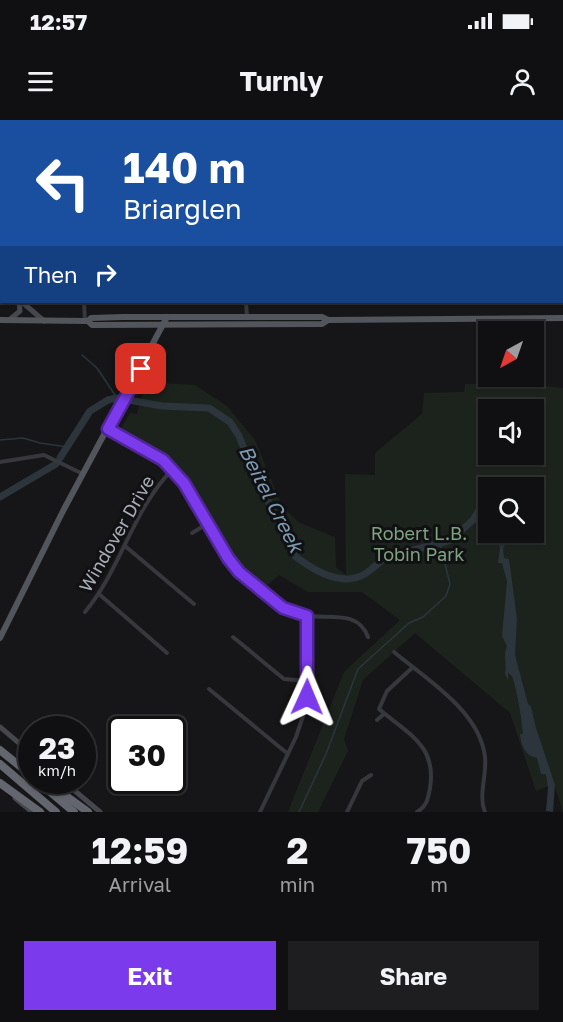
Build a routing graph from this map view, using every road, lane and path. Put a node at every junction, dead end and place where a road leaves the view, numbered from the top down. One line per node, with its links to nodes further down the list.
1 (20, 303): 9 (main road)
2 (21, 303): 11 (main road)
3 (84, 303): 12 (street)
4 (246, 303): 6 (street)
5 (167, 317): 6 (main road); 12 (main road); 14 (main road)
6 (247, 318): 10 (main road)
7 (563, 318): 10 (main road)
8 (0, 320): 9 (main road)
9 (9, 320): 11 (main road)
10 (328, 320): 14 (main road)
11 (44, 321): 12 (main road)
12 (86, 321): 13 (main road)
13 (139, 326): 14 (main road); 15 (main road)
14 (163, 326): 15 (main road)
15 (155, 341): 16 (main road)
16 (108, 429): 18 (street); 19 (main road)
17 (0, 462): 19 (street)
18 (172, 470): 20 (street); 22 (street, Windover Drive)
19 (83, 474): 29 (main road)
20 (207, 524): 21 (street); 26 (street)
21 (192, 533)
22 (125, 546): 23 (street, Windover Drive); 24 (street)
23 (99, 594): 25 (street, Windover Drive); 31 (street)
24 (194, 604)
25 (85, 612)
26 (307, 616): 28 (street); 33 (street)
27 (233, 637): 33 (street)
28 (368, 637)
29 (0, 638)
30 (394, 652): 32 (street)
31 (167, 653)
32 (412, 668): 35 (street); 59 (street)
33 (307, 681): 40 (street)
34 (209, 689): 40 (street)
35 (384, 714): 36 (street); 58 (street)
36 (377, 720)
37 (0, 727): 38 (main road)
38 (18, 742)
39 (0, 749): 41 (highway); 43 (highway)
40 (288, 754): 56 (street)
41 (18, 761)
42 (0, 764): 52 (highway)
43 (18, 764)
44 (370, 775): 49 (street)
45 (0, 784): 50 (main road); 51 (highway)
46 (53, 794): 53 (highway)
47 (63, 794): 54 (highway)
48 (79, 794): 55 (main road)
49 (347, 811): 57 (street)
50 (32, 812)
51 (40, 812)
52 (56, 812)
53 (74, 812)
54 (88, 812)
55 (100, 812)
56 (260, 812)
57 (354, 812)
58 (417, 812)
59 (484, 812)

